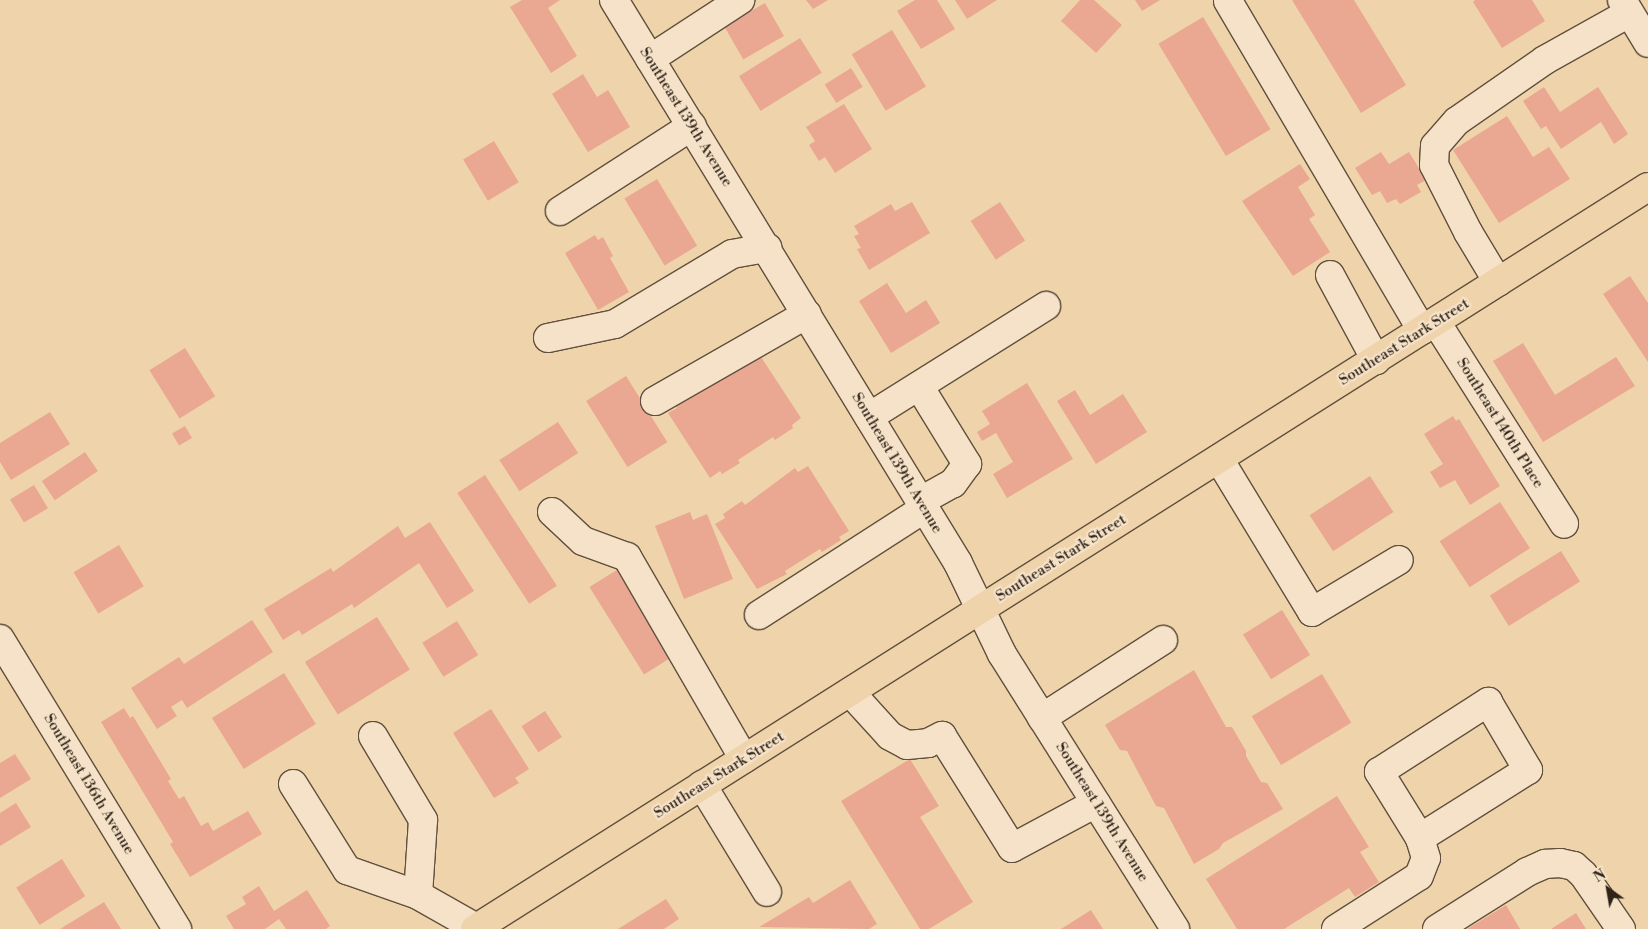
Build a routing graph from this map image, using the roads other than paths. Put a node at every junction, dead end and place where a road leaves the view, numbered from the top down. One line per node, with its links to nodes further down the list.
1 (615, 0): 6 (street, Southeast 139th Avenue)
2 (740, 0): 6 (street)
3 (1228, 1): 15 (street, Southeast 140th Place)
4 (1633, 10): 5 (street); 12 (street)
5 (1648, 43)
6 (650, 59): 7 (street, Southeast 139th Avenue)
7 (692, 126): 9 (street); 10 (street, Southeast 139th Avenue)
8 (1648, 187): 12 (main road, Southeast Stark Street)
9 (560, 211)
10 (767, 248): 14 (street, Southeast 139th Avenue); 16 (street)
11 (1330, 275): 17 (street)
12 (1498, 282): 15 (main road, Southeast Stark Street)
13 (1046, 306): 18 (street)
14 (807, 314): 19 (street); 20 (street, Southeast 139th Avenue)
15 (1429, 326): 17 (main road, Southeast Stark Street); 24 (street, Southeast 140th Place)
16 (548, 338)
17 (1376, 360): 21 (main road, Southeast Stark Street)
18 (920, 386): 20 (street); 22 (street)
19 (656, 401)
20 (869, 417): 22 (street, Southeast 139th Avenue)
21 (1219, 459): 25 (street); 26 (main road, Southeast Stark Street)
22 (922, 504): 26 (street, Southeast 139th Avenue); 27 (street)
23 (552, 512): 33 (street)
24 (1564, 524)
25 (1399, 560)
26 (980, 610): 30 (main road, Southeast Stark Street); 31 (street, Southeast 139th Avenue)
27 (759, 615)
28 (0, 639): 40 (street, Southeast 136th Avenue)
29 (1163, 640): 31 (street)
30 (850, 692): 33 (main road, Southeast Stark Street); 36 (street)
31 (1042, 718): 36 (street, Southeast 139th Avenue)
32 (373, 736): 39 (street)
33 (744, 759): 35 (main road, Southeast Stark Street)
34 (293, 784): 39 (street)
35 (702, 785): 38 (street); 41 (main road, Southeast Stark Street)
36 (1096, 803): 42 (street, Southeast 139th Avenue)
37 (1420, 838): 37 (street); 43 (street)
38 (767, 892)
39 (418, 895): 41 (street)
40 (172, 927)
41 (476, 929)
42 (1175, 929)
43 (1336, 929)
44 (1437, 929): 45 (street)
45 (1621, 929)

